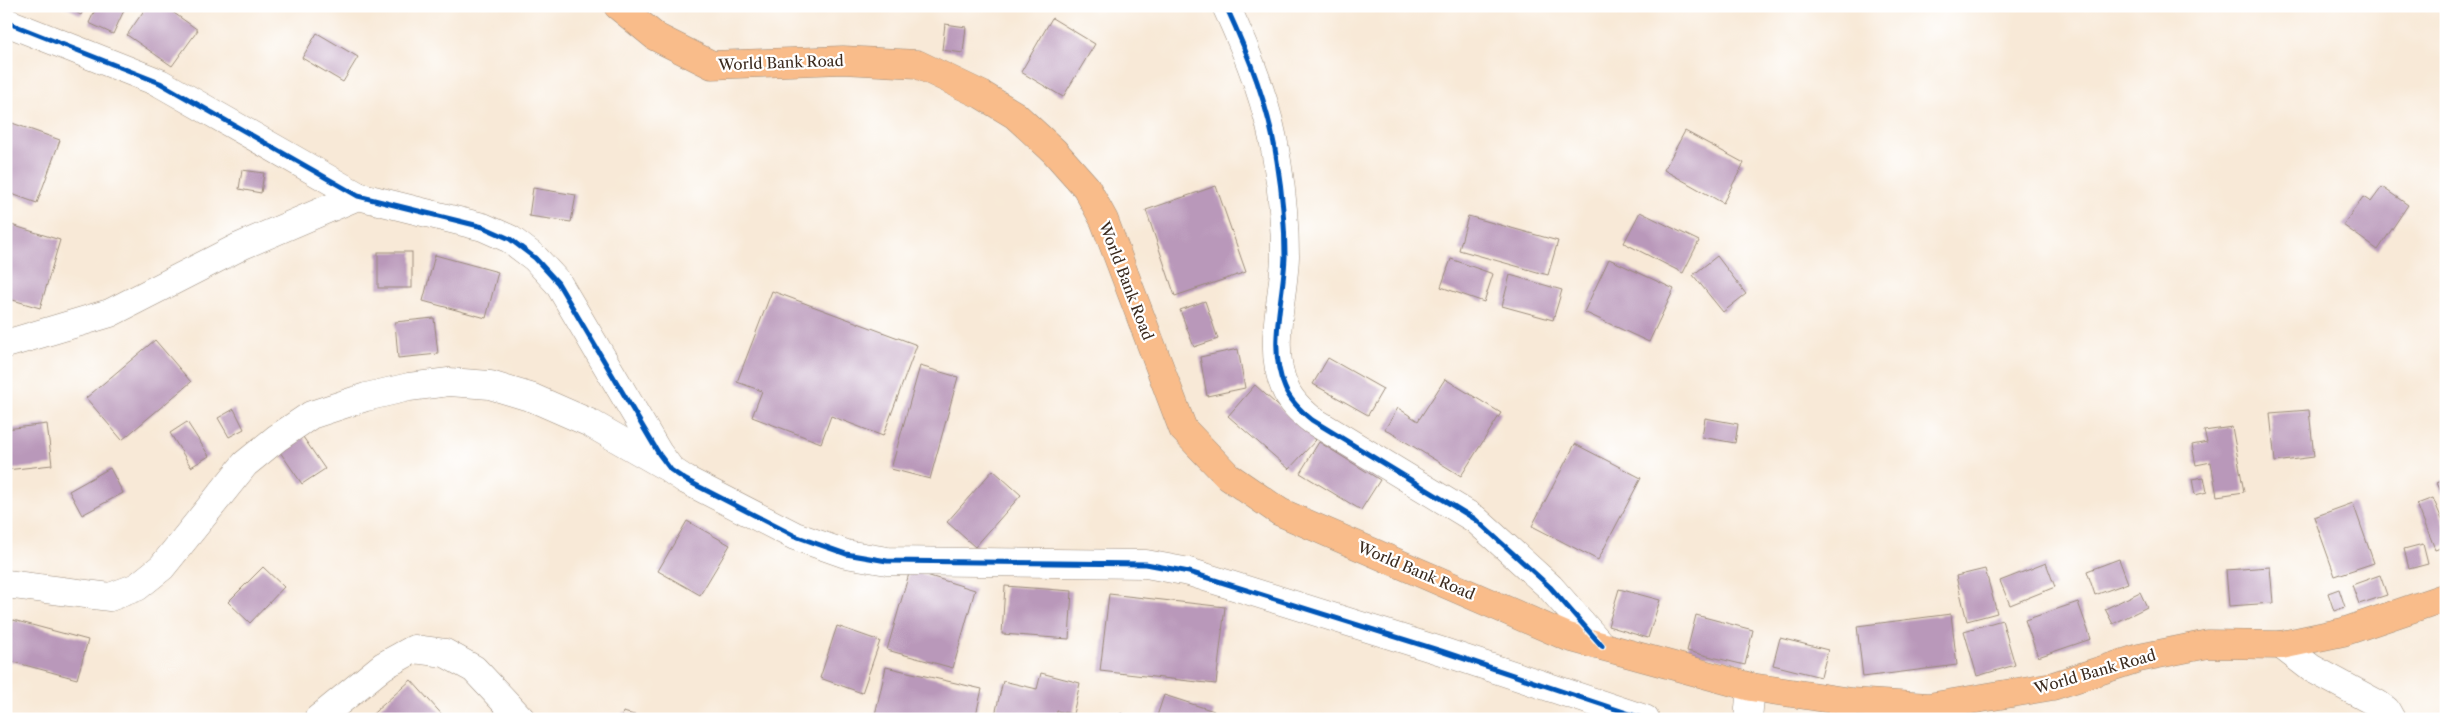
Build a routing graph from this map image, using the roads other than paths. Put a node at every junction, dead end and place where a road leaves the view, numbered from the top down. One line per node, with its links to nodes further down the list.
1 (618, 6): 10 (main road, World Bank Road)
2 (1226, 6): 10 (street)
3 (6, 22): 4 (street)
4 (358, 196): 5 (street); 6 (street)
5 (6, 344)
6 (671, 470): 7 (street); 15 (street)
7 (6, 584)
8 (2446, 597): 9 (main road, World Bank Road)
9 (2281, 644): 12 (main road, World Bank Road); 17 (street)
10 (1602, 646): 11 (main road, World Bank Road)
11 (1752, 687): 12 (main road, World Bank Road); 16 (street)
12 (1850, 710)
13 (318, 719): 14 (street)
14 (521, 719)
15 (1644, 719)
16 (1748, 719)
17 (2391, 719)

